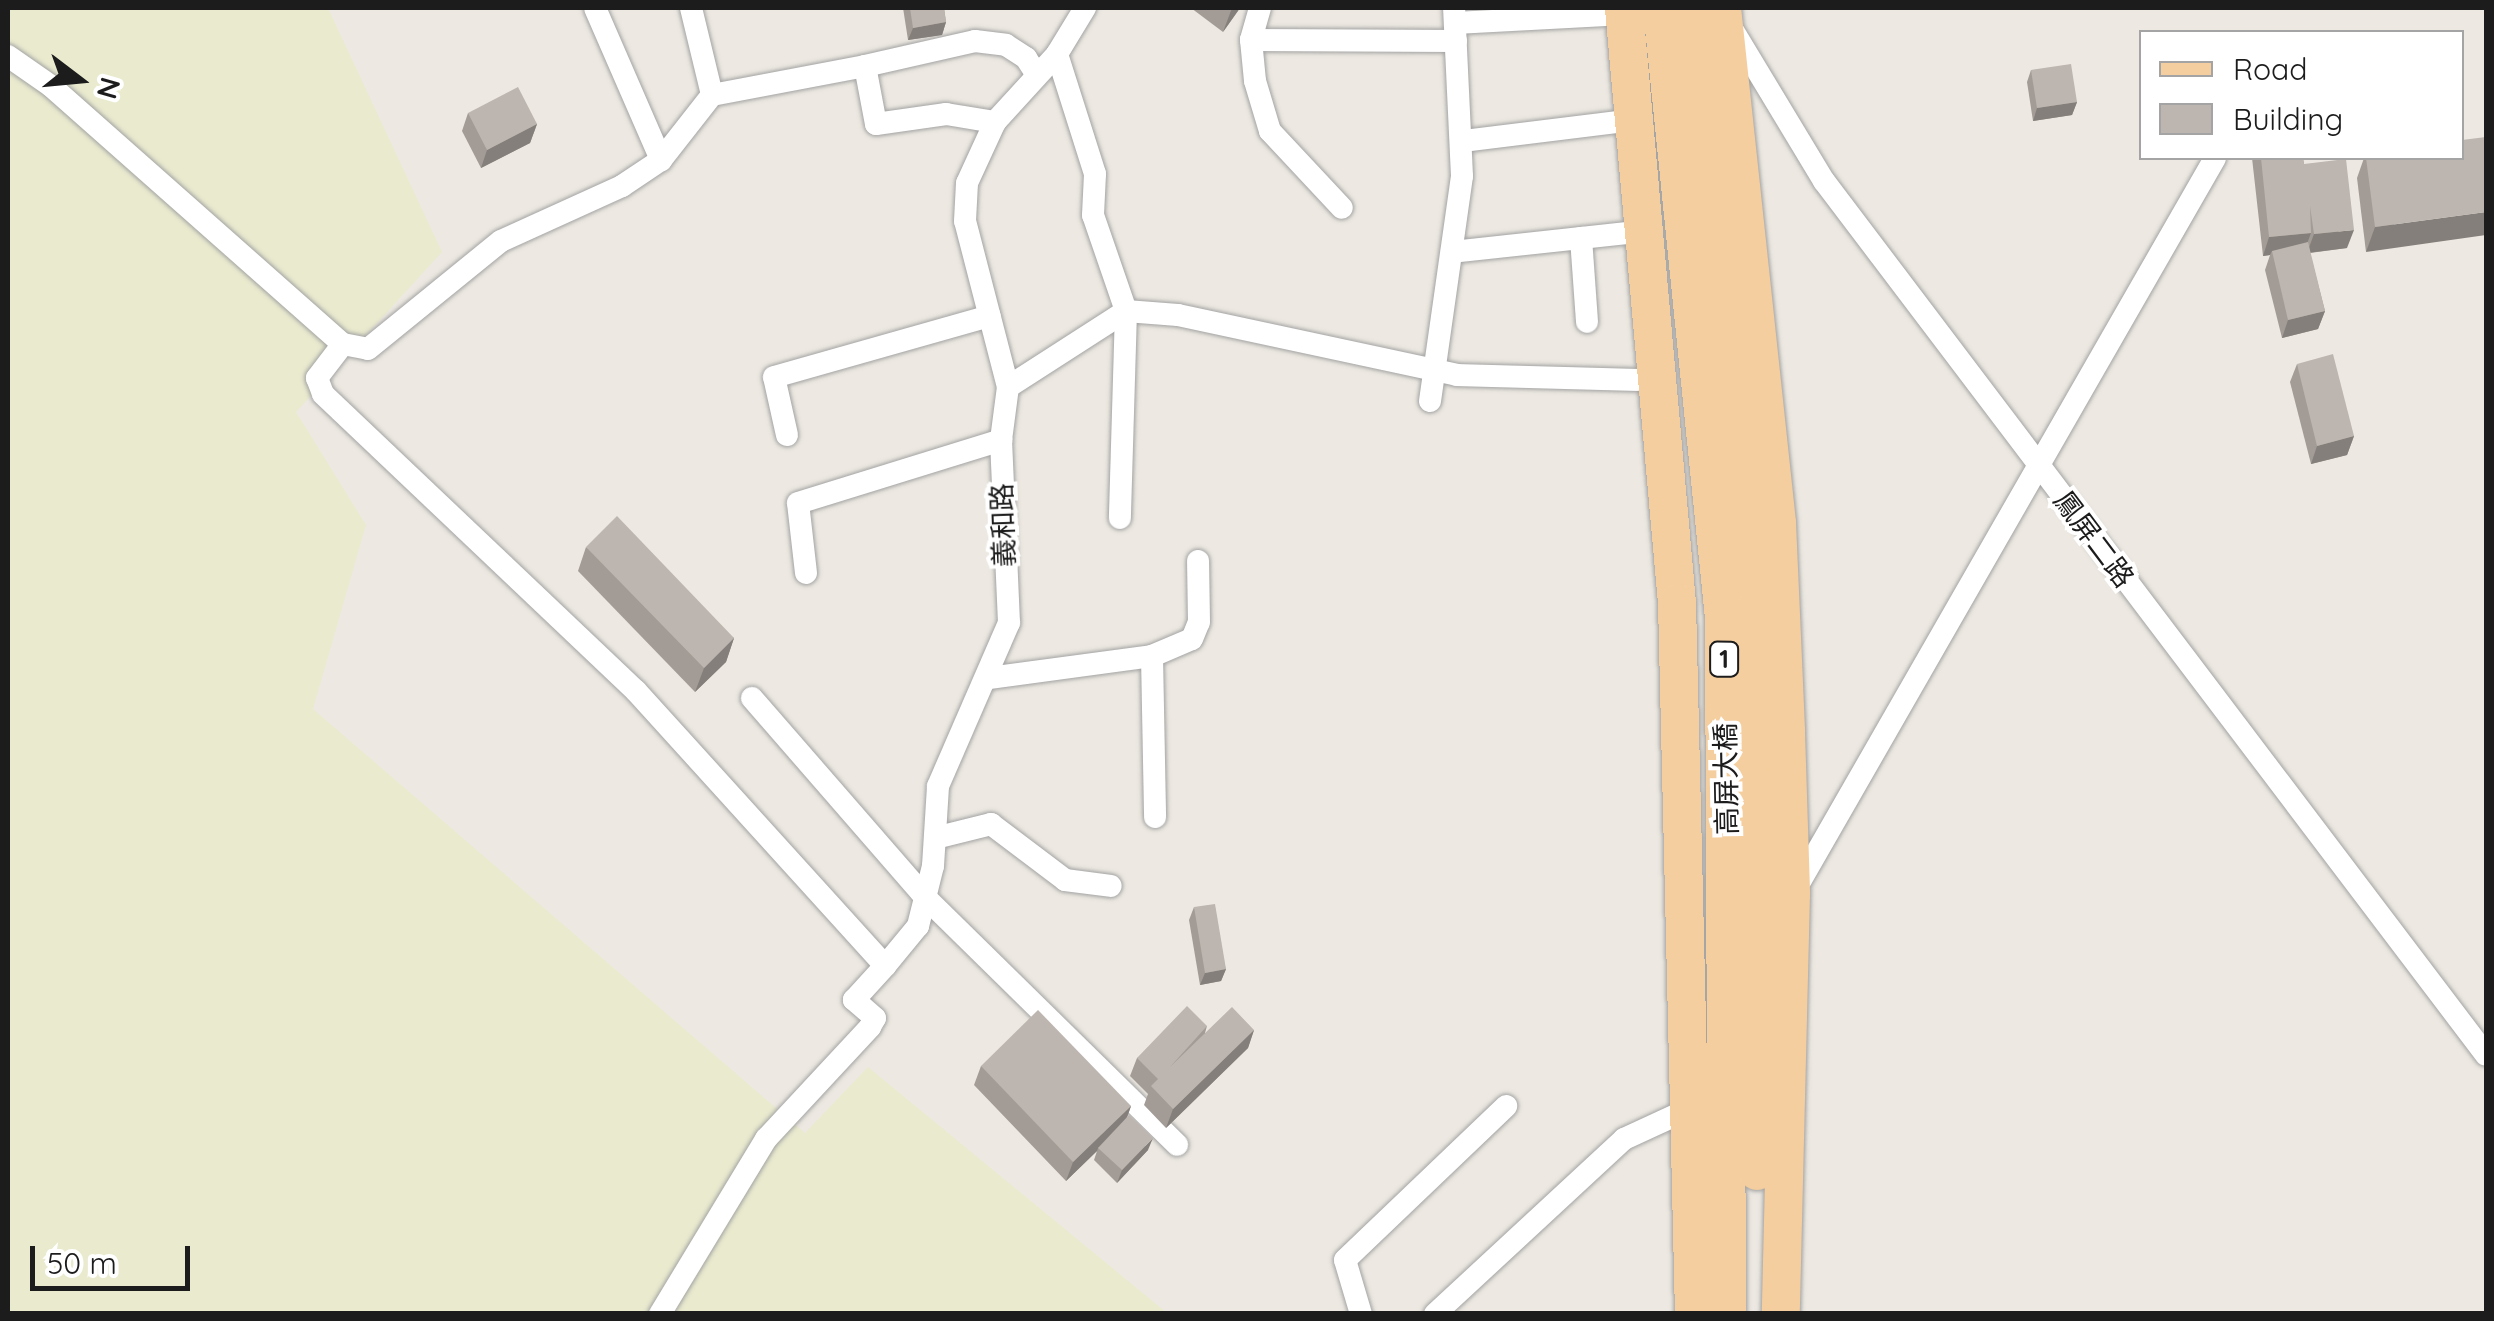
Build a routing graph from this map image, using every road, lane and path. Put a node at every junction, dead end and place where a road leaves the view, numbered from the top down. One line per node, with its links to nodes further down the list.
1 (595, 8): 18 (street)
2 (691, 8): 14 (street)
3 (1085, 8): 10 (street, 義和路)
4 (1260, 8): 9 (street)
5 (1662, 8): 55 (main road, 高屏大橋 / 1)
6 (1712, 8): 34 (street, 鳳屏二路); 44 (main road); 56 (main road, 高屏大橋 / 1)
7 (1624, 11): 8 (street); 15 (main road, 1)
8 (1455, 24): 9 (street); 17 (street)
9 (1252, 40): 20 (street)
10 (1057, 54): 13 (street, 義和路); 24 (street)
11 (8, 56): 27 (street)
12 (865, 66): 13 (street); 14 (street); 16 (street)
13 (1037, 75): 16 (street, 義和路)
14 (712, 95): 18 (street)
15 (1634, 120): 17 (street); 21 (main road, 1)
16 (995, 122): 25 (street, 義和路)
17 (1463, 140): 23 (street)
18 (661, 160): 27 (street)
19 (2214, 160): 34 (street)
20 (1342, 208)
21 (1644, 231): 22 (street); 49 (main road, 1)
22 (1580, 238): 23 (street); 26 (street)
23 (1452, 252): 28 (street)
24 (1126, 311): 28 (street); 30 (street); 35 (street)
25 (990, 316): 30 (street, 義和路); 32 (street)
26 (1587, 322)
27 (343, 344): 46 (street)
28 (1436, 371): 29 (street); 31 (street)
29 (1637, 380)
30 (1008, 387): 33 (street, 義和路)
31 (1430, 401)
32 (787, 435)
33 (1000, 440): 37 (street); 39 (street, 義和路)
34 (2037, 464): 44 (street); 47 (street, 鳳屏二路)
35 (1120, 518)
36 (1198, 560): 38 (street)
37 (806, 573)
38 (1152, 656): 39 (street); 41 (street)
39 (989, 678): 42 (street, 義和路)
40 (752, 698): 45 (street)
41 (1155, 817)
42 (935, 838): 43 (street); 45 (street, 義和路)
43 (1112, 886)
44 (1791, 894): 57 (main road)
45 (926, 898): 46 (street, 義和路); 50 (street)
46 (885, 966): 51 (street, 義和路)
47 (2486, 1055)
48 (1506, 1106): 52 (street)
49 (1690, 1108): 53 (street); 54 (main road, 1)
50 (1177, 1145)
51 (660, 1314)
52 (1361, 1314)
53 (1435, 1314)
54 (1694, 1314)
55 (1727, 1314)
56 (1759, 1314)
57 (1780, 1314)

